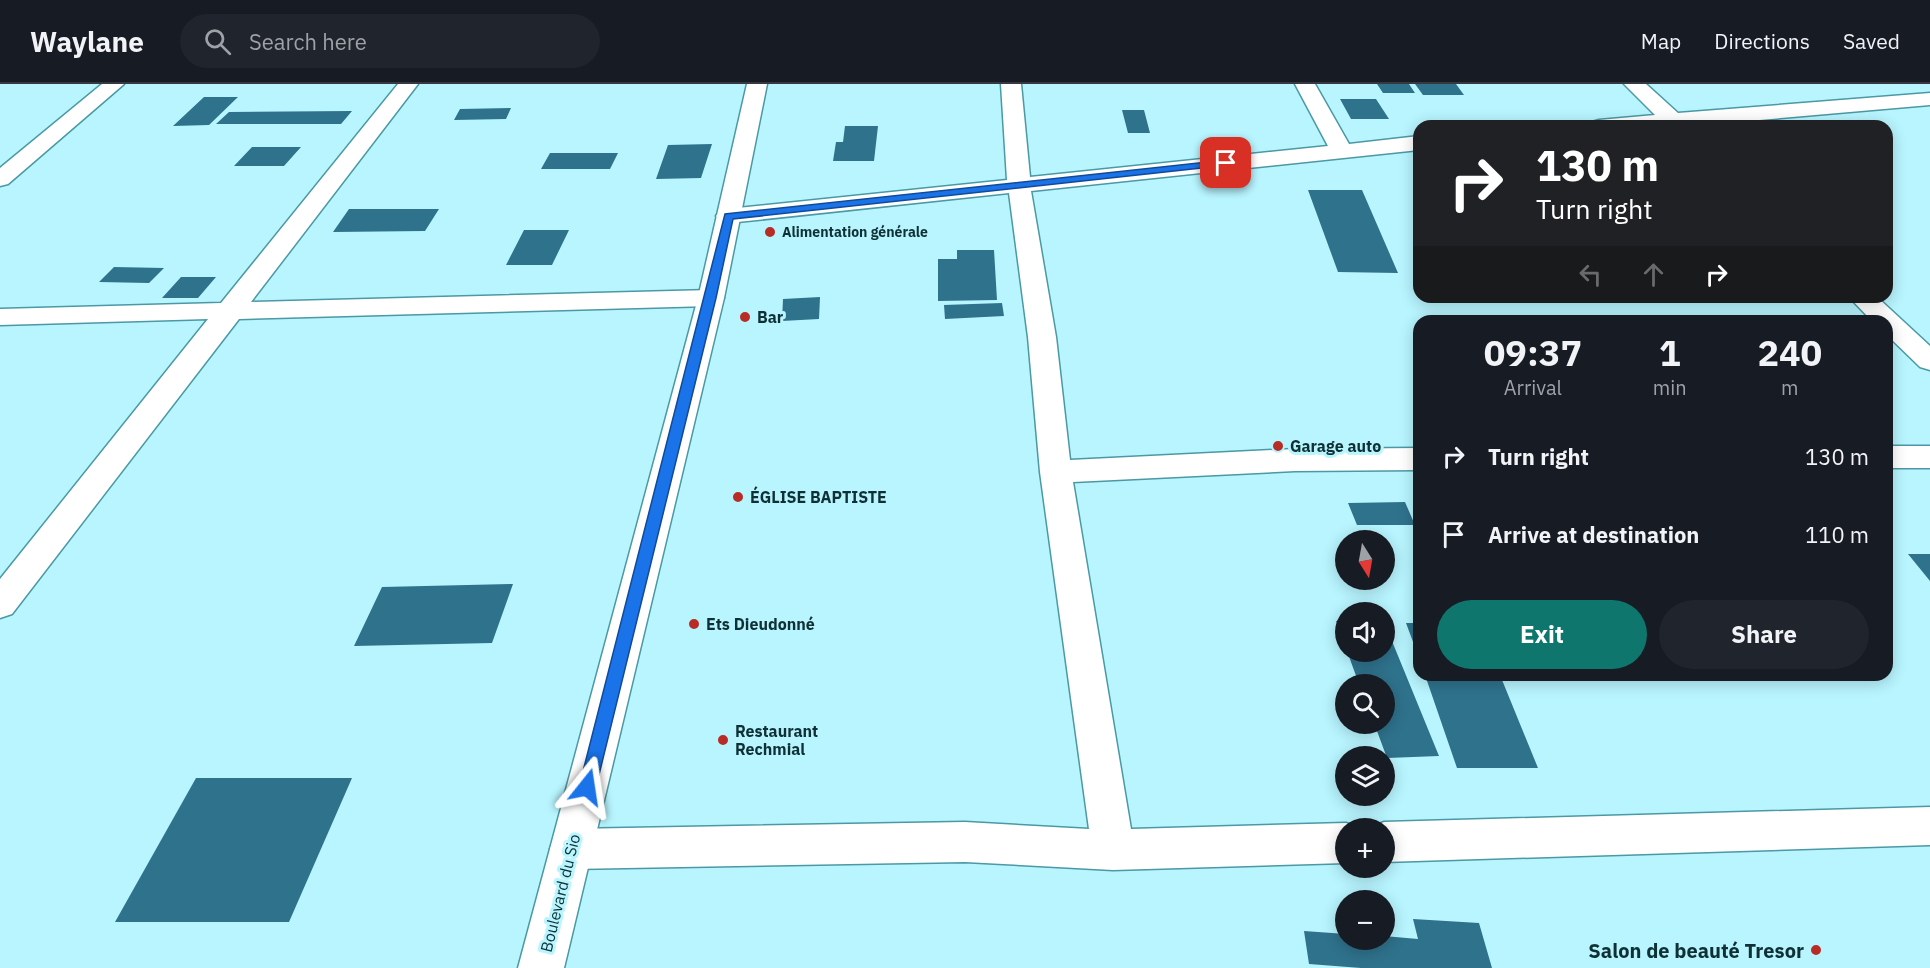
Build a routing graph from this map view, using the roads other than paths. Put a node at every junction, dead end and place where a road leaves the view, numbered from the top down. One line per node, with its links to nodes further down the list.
1 (114, 84): 13 (street)
2 (408, 84): 18 (street)
3 (757, 84): 15 (street, Boulevard du Sio)
4 (1011, 84): 14 (street)
5 (1305, 84): 12 (street)
6 (1634, 84): 9 (street)
7 (1917, 84): 8 (street)
8 (1930, 97): 10 (street)
9 (1673, 120)
10 (1705, 120)
11 (1413, 144): 12 (street)
12 (1341, 150): 14 (street)
13 (0, 179)
14 (1020, 185): 15 (street); 26 (street)
15 (728, 216): 16 (street, Boulevard du Sio)
16 (711, 298): 18 (street); 31 (street, Boulevard du Sio)
17 (1868, 303): 19 (street)
18 (230, 310): 20 (street); 27 (street)
19 (1881, 315)
20 (0, 317)
21 (1893, 326): 22 (street)
22 (1930, 361)
23 (1893, 457): 24 (street)
24 (1930, 457)
25 (1413, 459): 26 (street)
26 (1056, 472): 32 (street)
27 (0, 604)
28 (1930, 826): 29 (street)
29 (1395, 842)
30 (1335, 843): 32 (street)
31 (571, 849): 32 (street); 33 (street, Boulevard du Sio)
32 (1113, 850)
33 (541, 968)

